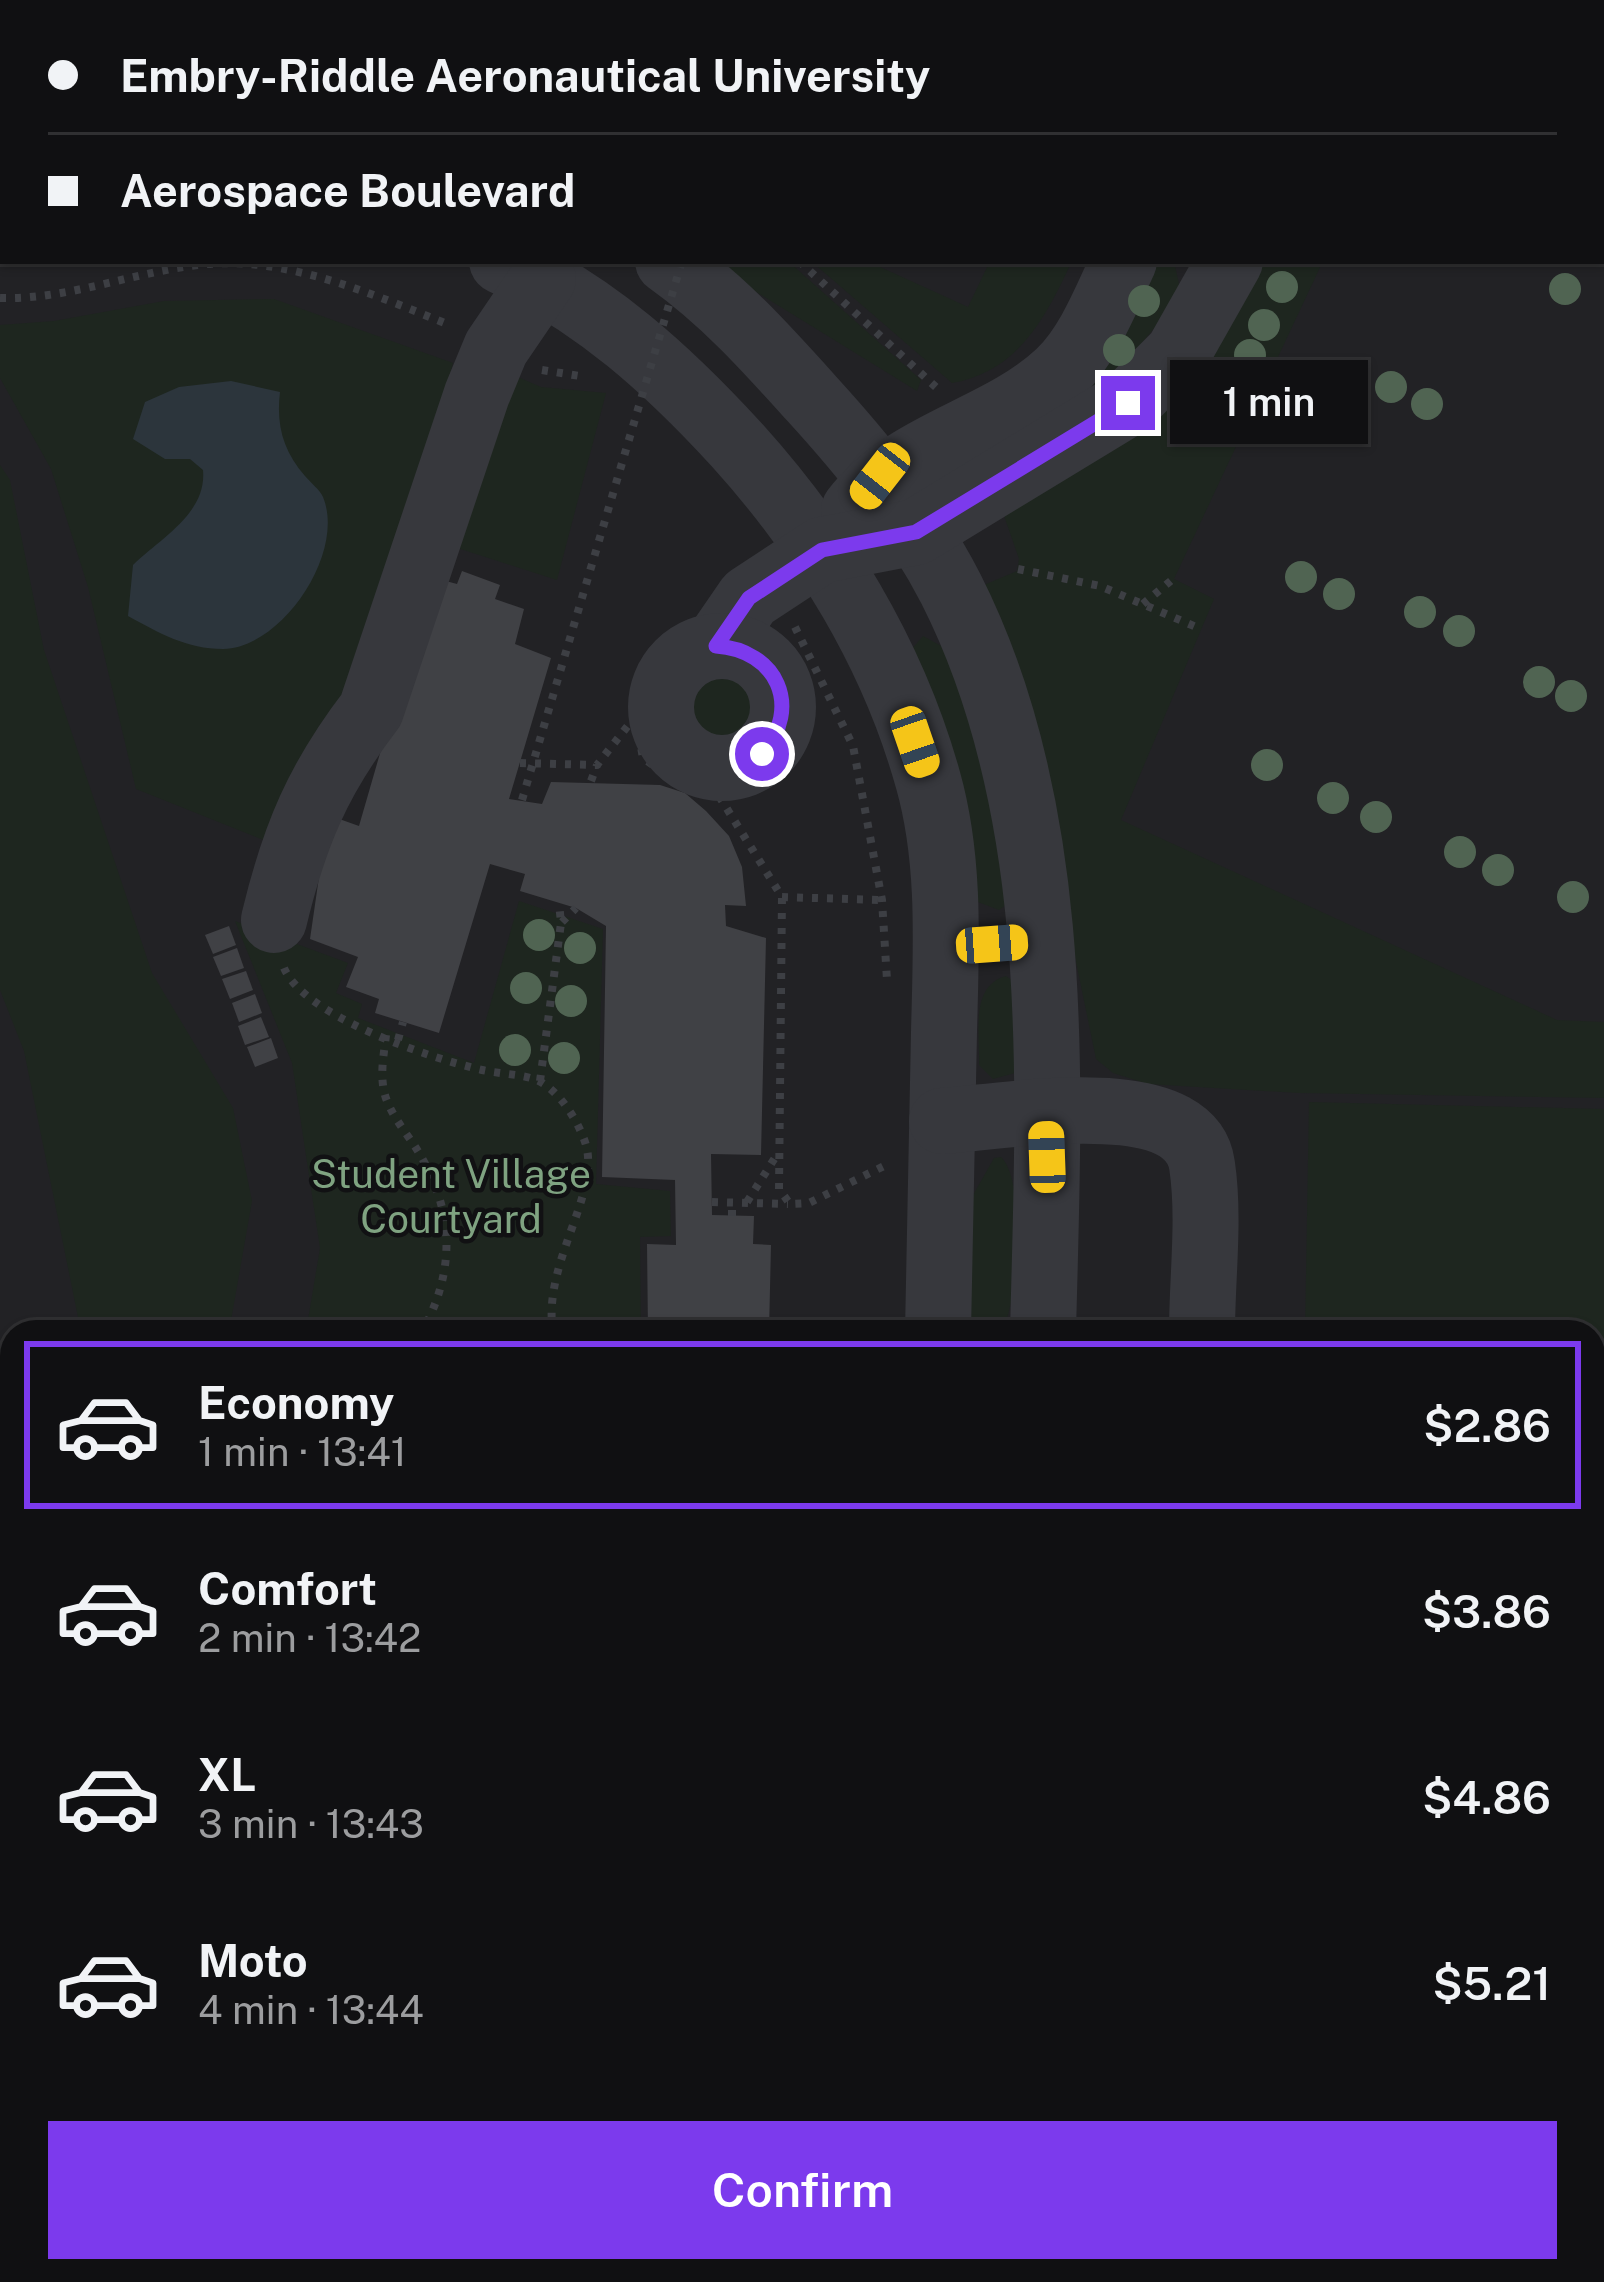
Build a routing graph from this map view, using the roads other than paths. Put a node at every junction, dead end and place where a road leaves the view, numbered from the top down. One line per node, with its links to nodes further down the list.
1 (672, 264): 5 (street)
2 (1122, 264): 5 (street)
3 (1228, 264): 6 (street)
4 (522, 270): 7 (street); 9 (street)
5 (880, 476): 6 (street); 7 (street)
6 (916, 532): 7 (street); 10 (street)
7 (822, 550): 8 (street); 11 (street)
8 (716, 646)
9 (275, 935)
10 (1039, 941): 11 (street); 12 (street)
11 (946, 948): 13 (street)
12 (1046, 1114): 13 (street); 15 (street); 16 (street)
13 (915, 1132): 14 (street)
14 (937, 1320)
15 (1043, 1320)
16 (1202, 1320)
17 (0, 1472): 18 (main road)
18 (0, 1600)

